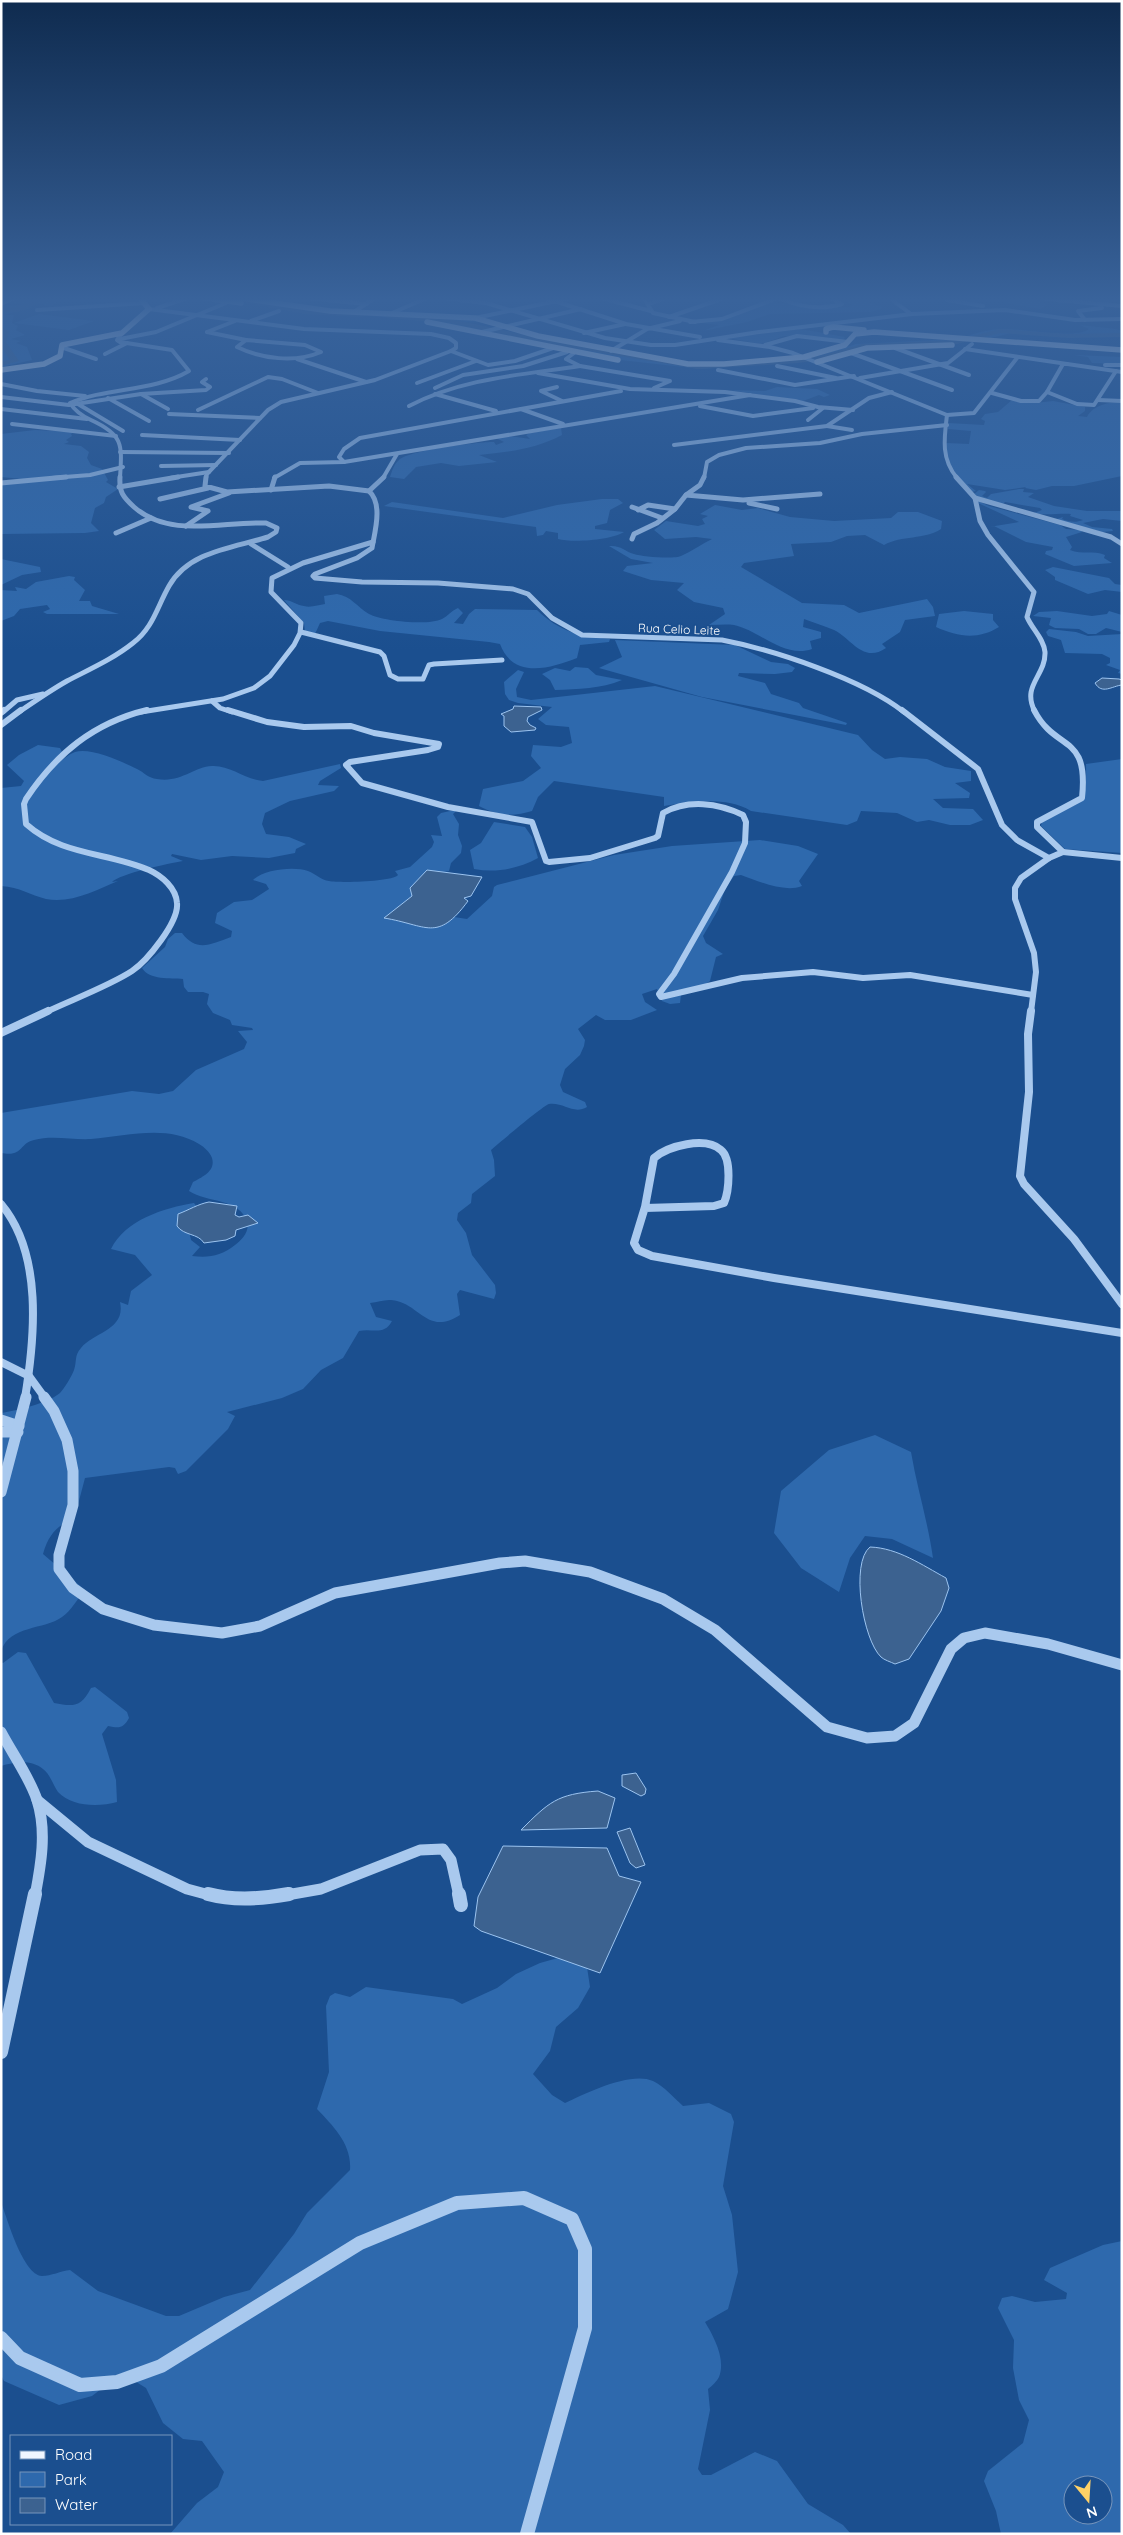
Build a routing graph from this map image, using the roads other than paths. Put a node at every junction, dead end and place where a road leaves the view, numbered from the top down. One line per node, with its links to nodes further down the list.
1 (53, 415): 14 (street)
2 (85, 415): 14 (street)
3 (97, 415): 23 (street)
4 (138, 415): 16 (street)
5 (219, 415): 13 (street)
6 (263, 415): 13 (street)
7 (484, 415): 32 (street)
8 (539, 415): 18 (street)
9 (624, 415): 18 (street)
10 (813, 415): 15 (street)
11 (844, 415): 20 (street)
12 (947, 415): 19 (street)
13 (260, 418): 24 (street)
14 (92, 420): 26 (street)
15 (808, 420)
16 (148, 421)
17 (12, 424): 26 (street)
18 (566, 424): 31 (street)
19 (948, 425): 44 (street); 46 (street)
20 (827, 426): 22 (street); 28 (street)
21 (151, 430): 24 (street)
22 (852, 430)
23 (123, 431)
24 (246, 434): 27 (street)
25 (142, 435): 27 (street)
26 (116, 436): 29 (street)
27 (240, 440): 30 (street)
28 (674, 445)
29 (120, 452): 30 (street); 35 (street)
30 (229, 453): 33 (street)
31 (397, 454): 32 (street); 41 (street)
32 (344, 462): 40 (street)
33 (216, 465): 34 (street); 36 (street)
34 (161, 466)
35 (123, 467): 37 (street); 38 (street)
36 (208, 472): 38 (street); 39 (street)
37 (1, 483)
38 (119, 487): 52 (street)
39 (208, 488): 42 (street); 47 (street)
40 (271, 490): 41 (street); 42 (street)
41 (369, 491): 57 (street)
42 (232, 492): 54 (street)
43 (820, 494): 45 (street)
44 (686, 495): 45 (street); 50 (street)
45 (719, 498): 49 (street)
46 (975, 498): 59 (street); 68 (street)
47 (160, 499)
48 (632, 507): 51 (street)
49 (776, 508)
50 (675, 509): 51 (street); 53 (street)
51 (638, 510): 53 (street)
52 (151, 518): 54 (street); 55 (street)
53 (662, 518): 56 (street)
54 (186, 526): 58 (street)
55 (116, 533)
56 (632, 539)
57 (373, 542): 61 (street); 69 (street, Rua Celio Leite)
58 (251, 544): 61 (street); 64 (street)
59 (1122, 544): 60 (street)
60 (1122, 552)
61 (288, 567): 62 (street)
62 (301, 632): 63 (street); 65 (street)
63 (502, 660)
64 (48, 692): 66 (street); 67 (street)
65 (212, 700): 71 (street); 72 (street)
66 (1, 714)
67 (1, 725)
68 (1063, 852): 69 (street); 70 (street)
69 (1049, 858): 71 (street)
70 (1122, 858)
71 (1033, 995): 75 (street)
72 (1, 1033)
73 (1, 1204): 78 (street)
74 (645, 1208): 74 (street); 76 (street)
75 (1122, 1304)
76 (1122, 1333)
77 (1, 1362): 78 (street)
78 (29, 1376): 80 (street); 83 (street)
79 (1, 1420): 80 (street)
80 (18, 1429): 81 (street); 82 (street)
81 (1, 1432)
82 (1, 1492)
83 (1122, 1665)
84 (1, 1732): 85 (street)
85 (37, 1800): 86 (street); 87 (street)
86 (461, 1906)
87 (3, 2038): 88 (street)
88 (1, 2052)
89 (1, 2338): 90 (street)
90 (527, 2534)

